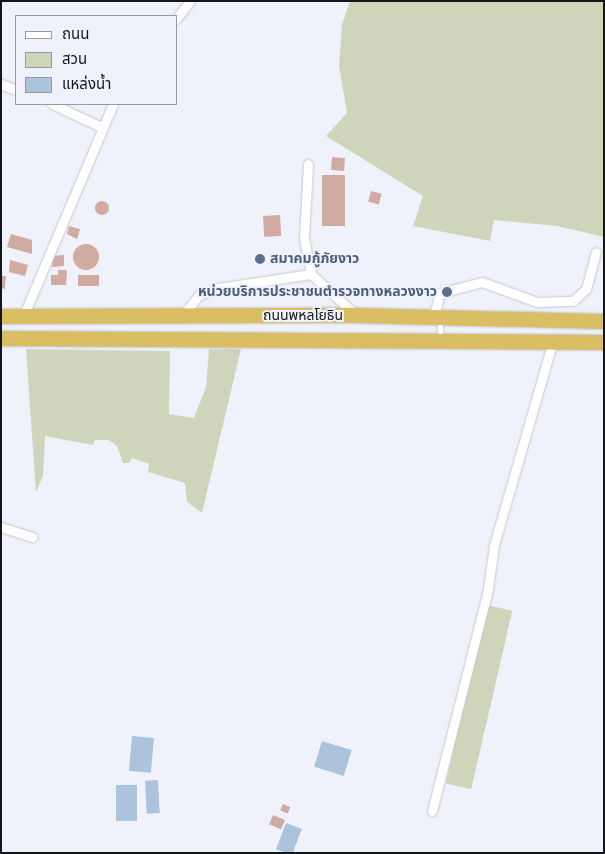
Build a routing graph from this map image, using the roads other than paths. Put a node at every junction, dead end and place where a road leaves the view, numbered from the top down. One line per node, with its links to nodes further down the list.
1 (190, 1): 2 (street)
2 (178, 16)
3 (1, 84): 4 (street)
4 (15, 90)
5 (54, 105): 7 (street)
6 (112, 105): 7 (street)
7 (101, 127): 13 (street)
8 (308, 164): 10 (street)
9 (596, 252): 15 (street)
10 (311, 274): 11 (street); 14 (street)
11 (356, 315): 14 (highway, ถนนพหลโยธิน); 15 (highway, ถนนพหลโยธิน)
12 (1, 316): 13 (highway, ถนนพหลโยธิน)
13 (23, 316): 14 (highway, ถนนพหลโยธิน)
14 (182, 316)
15 (436, 320): 16 (highway, ถนนพหลโยธิน); 18 (lane)
16 (604, 321)
17 (1, 338): 18 (highway, ถนนพหลโยธิน)
18 (441, 340): 19 (highway, ถนนพหลโยธิน)
19 (553, 341): 20 (highway, ถนนพหลโยธิน); 23 (street)
20 (604, 342)
21 (1, 527): 22 (street)
22 (32, 537)
23 (432, 811)

